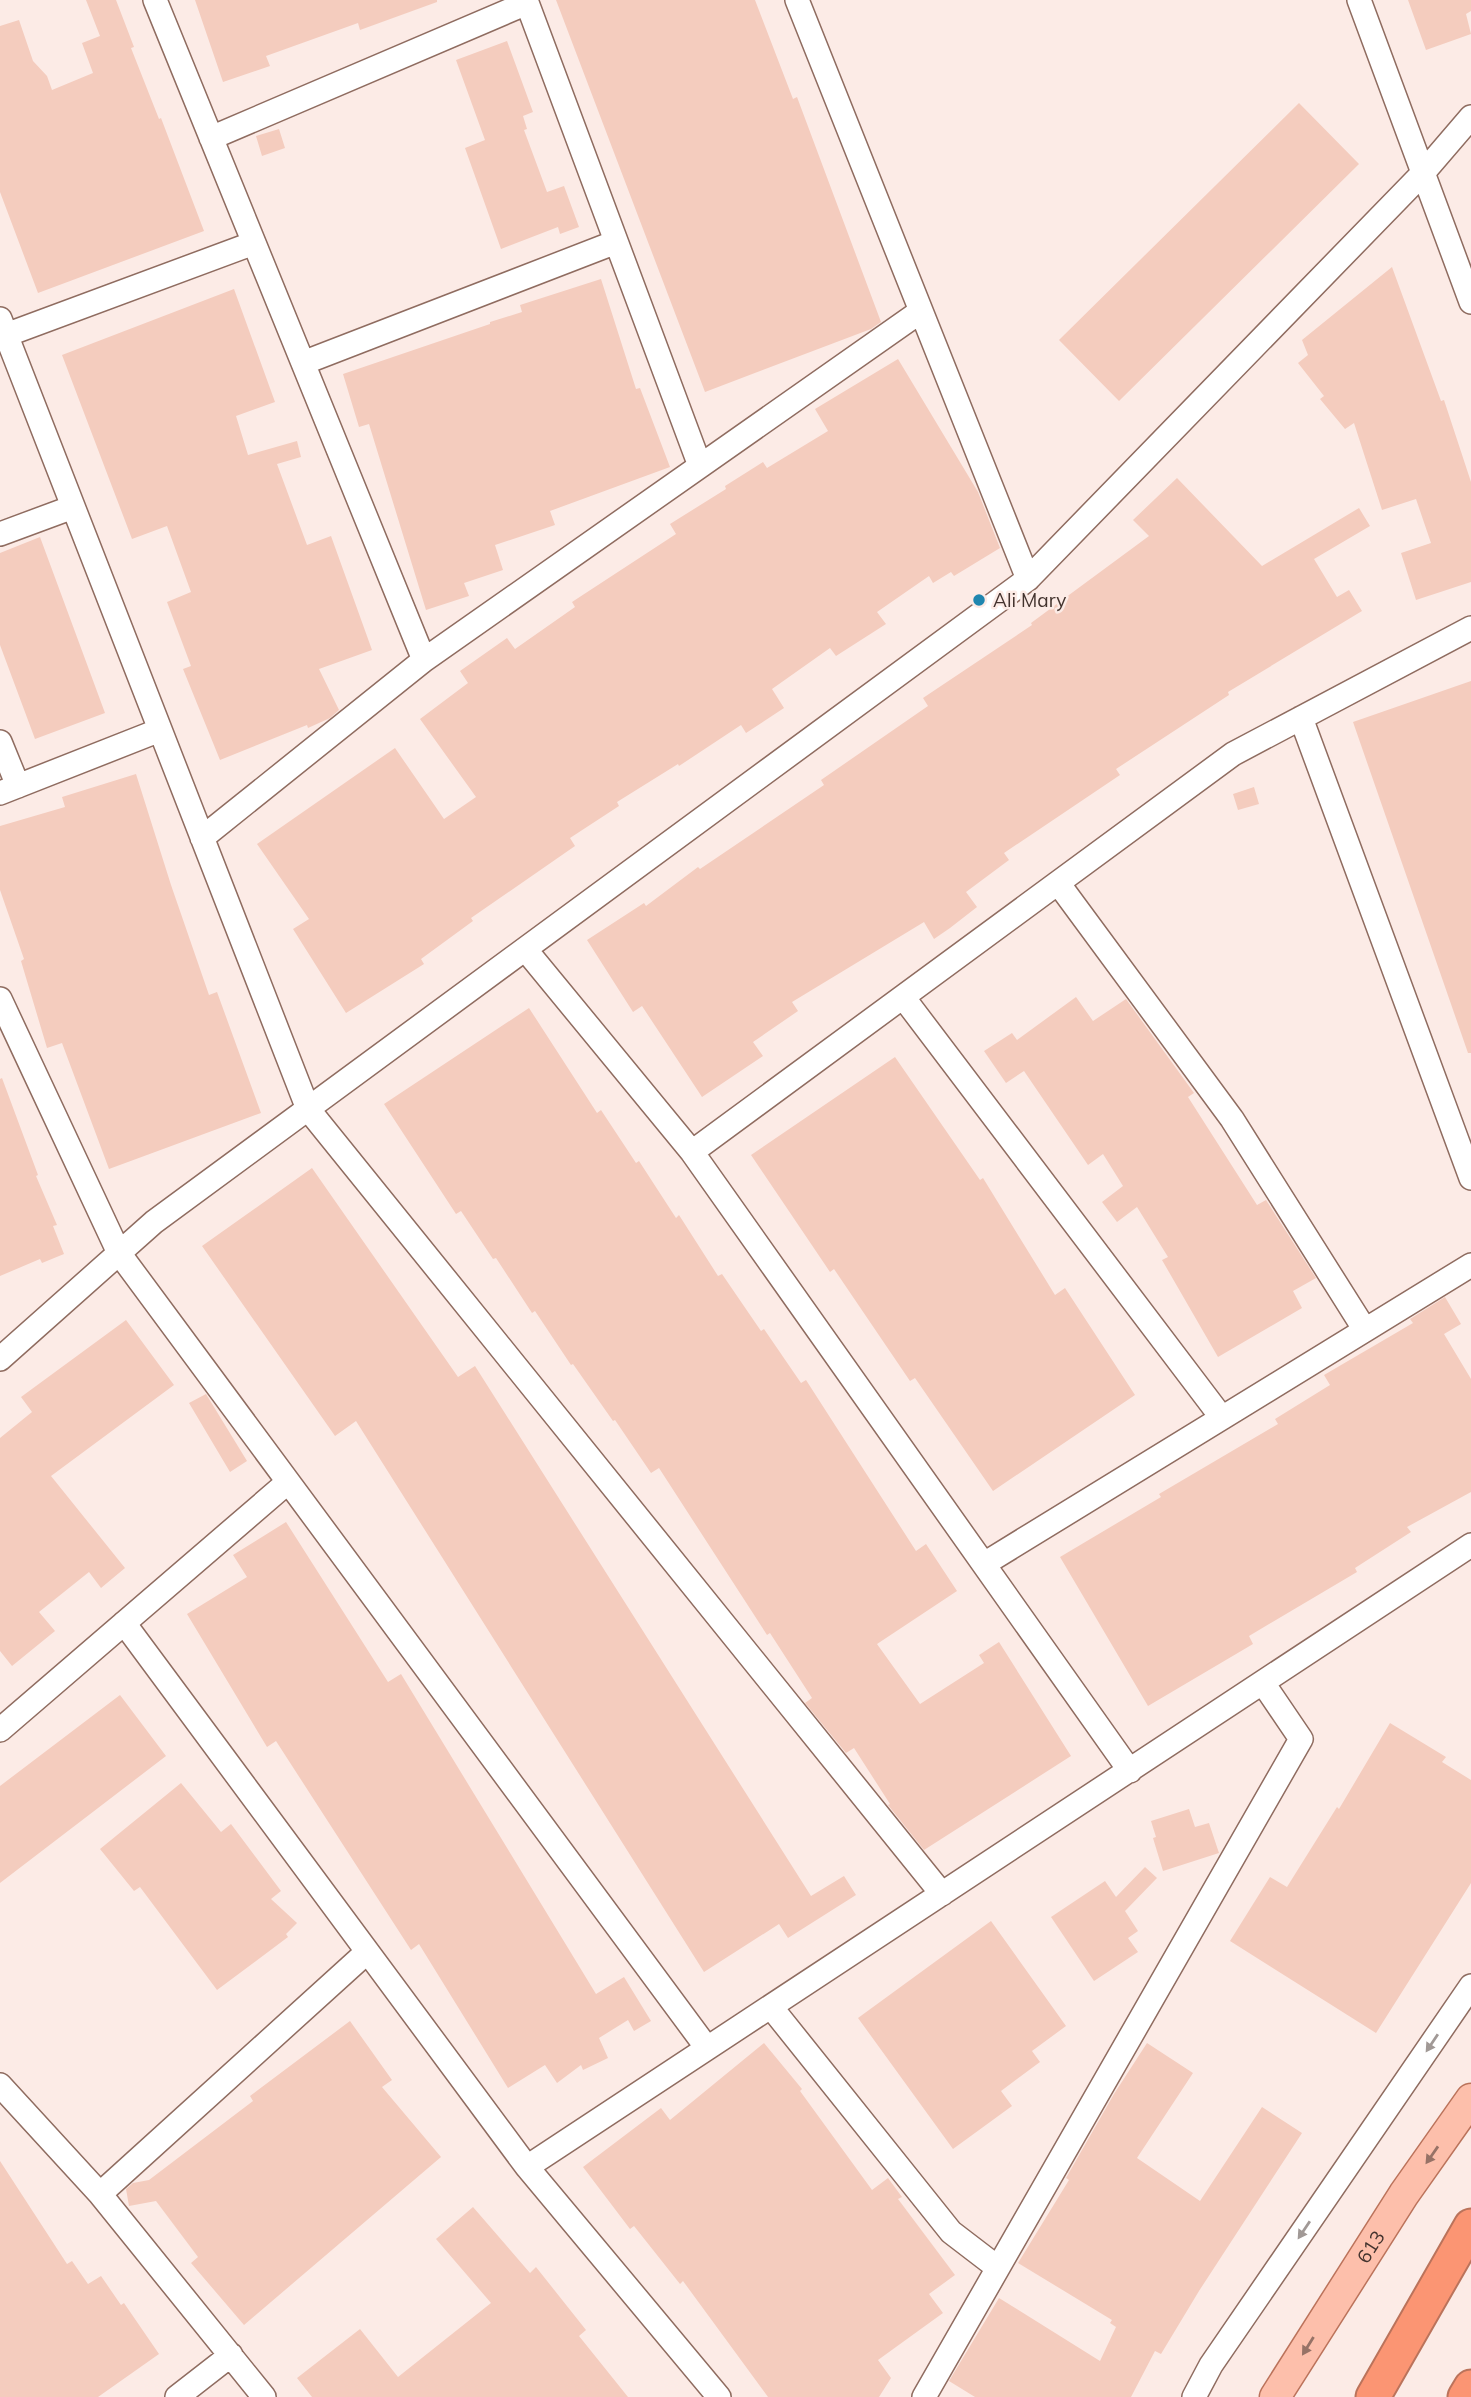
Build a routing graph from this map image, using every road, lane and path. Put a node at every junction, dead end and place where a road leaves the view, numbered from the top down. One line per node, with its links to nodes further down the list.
1 (155, 0): 6 (street)
2 (797, 0): 11 (street)
3 (1359, 0): 7 (street)
4 (526, 1): 6 (street); 8 (street)
5 (1471, 117): 7 (street)
6 (211, 138): 9 (street)
7 (1423, 173): 10 (street); 17 (street)
8 (616, 242): 13 (street); 14 (street)
9 (254, 243): 12 (street); 13 (street)
10 (1471, 302)
11 (921, 311): 14 (street); 17 (street)
12 (3, 327): 15 (street)
13 (303, 363): 19 (street)
14 (700, 466): 19 (street)
15 (73, 507): 16 (street); 21 (street)
16 (0, 534)
17 (1028, 579): 26 (street)
18 (1471, 628): 20 (street)
19 (424, 660): 24 (street)
20 (1301, 718): 25 (street); 31 (street)
21 (160, 730): 23 (street); 24 (street)
22 (0, 742): 23 (street)
23 (9, 790)
24 (202, 838): 29 (street)
25 (1058, 883): 27 (street); 34 (street)
26 (525, 949): 29 (street); 30 (street)
27 (903, 997): 30 (street); 36 (street)
28 (0, 999): 32 (street)
29 (308, 1109): 32 (street); 44 (street)
30 (692, 1152): 39 (street)
31 (1471, 1178)
32 (119, 1253): 35 (street); 37 (street)
33 (1471, 1265): 34 (street)
34 (1366, 1330): 36 (street)
35 (0, 1359)
36 (1222, 1419): 39 (street)
37 (288, 1482): 40 (street); 48 (street)
38 (1471, 1545): 41 (street)
39 (984, 1564): 43 (street)
40 (124, 1623): 42 (street); 45 (street)
41 (1263, 1683): 43 (street); 55 (street)
42 (0, 1730)
43 (1130, 1771): 44 (street)
44 (942, 1894): 47 (street)
45 (367, 1952): 51 (street); 52 (street)
46 (1471, 1986): 62 (street, one-way to 62)
47 (771, 2007): 48 (street); 55 (street)
48 (707, 2048): 51 (street)
49 (0, 2085): 52 (street)
50 (1471, 2099): 63 (main road, 613, one-way to 63)
51 (527, 2167): 60 (street)
52 (100, 2194): 56 (street)
53 (1471, 2226): 64 (highway)
54 (1471, 2260): 65 (highway)
55 (998, 2269): 61 (street)
56 (231, 2355): 58 (street); 59 (street)
57 (1471, 2387): 66 (highway)
58 (177, 2397)
59 (264, 2397)
60 (719, 2397)
61 (924, 2397)
62 (1194, 2397)
63 (1275, 2397)
64 (1373, 2397)
65 (1384, 2397)
66 (1465, 2397)

